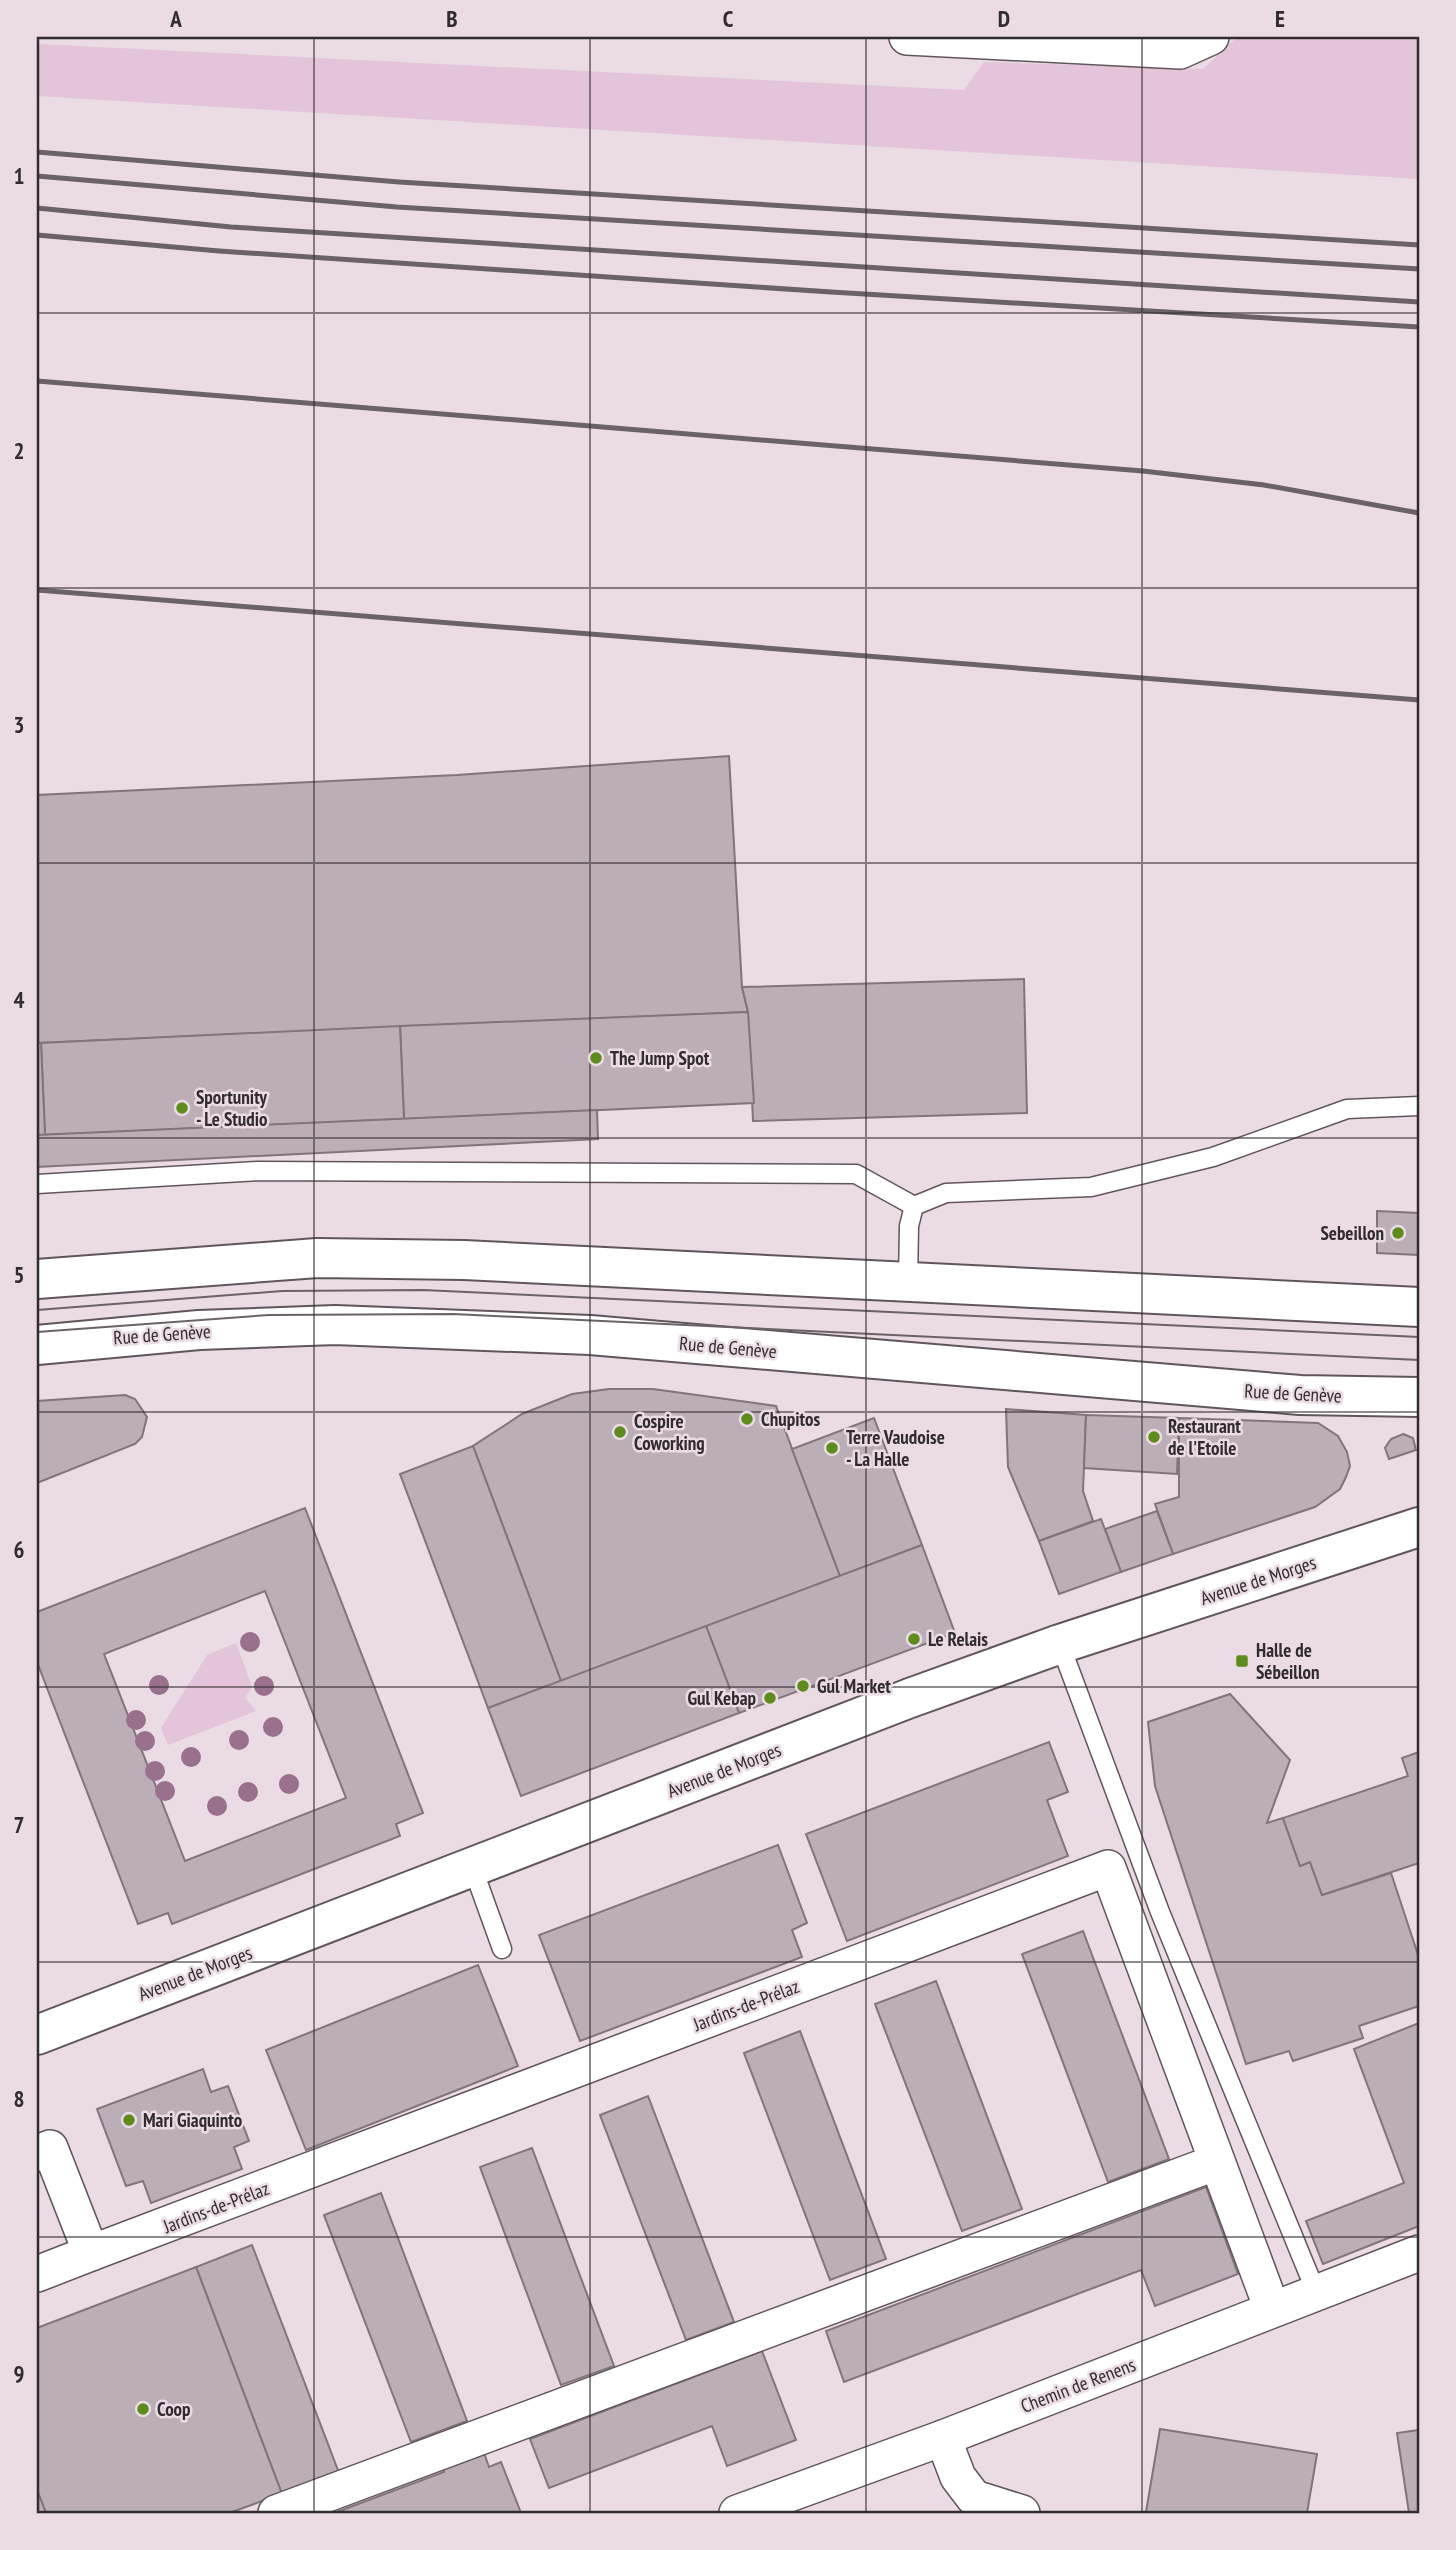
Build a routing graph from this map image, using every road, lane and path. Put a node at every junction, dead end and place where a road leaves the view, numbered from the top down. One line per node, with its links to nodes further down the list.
1 (907, 37): 2 (street)
2 (1211, 37)
3 (1419, 1106): 5 (lane)
4 (37, 1184): 5 (lane)
5 (914, 1206): 7 (lane)
6 (37, 1279): 7 (main road)
7 (908, 1281): 8 (main road)
8 (1419, 1307)
9 (37, 1345): 10 (main road, Rue de Genève)
10 (1419, 1397)
11 (1419, 1527): 12 (main road, Avenue de Morges)
12 (1060, 1644): 13 (main road, Avenue de Morges); 21 (lane)
13 (471, 1866): 14 (lane); 15 (main road, Avenue de Morges)
14 (502, 1949)
15 (37, 2035)
16 (37, 2153): 18 (street)
17 (1217, 2162): 18 (street, Jardins-de-Prélaz); 22 (street, Jardins-de-Prélaz); 24 (street)
18 (91, 2253): 20 (street)
19 (1419, 2253): 21 (street, Chemin de Renens)
20 (37, 2274)
21 (1316, 2292): 22 (street, Chemin de Renens)
22 (1272, 2309): 23 (street, Chemin de Renens)
23 (943, 2438): 25 (street, Chemin de Renens); 26 (street)
24 (276, 2513)
25 (737, 2513)
26 (1022, 2513)

